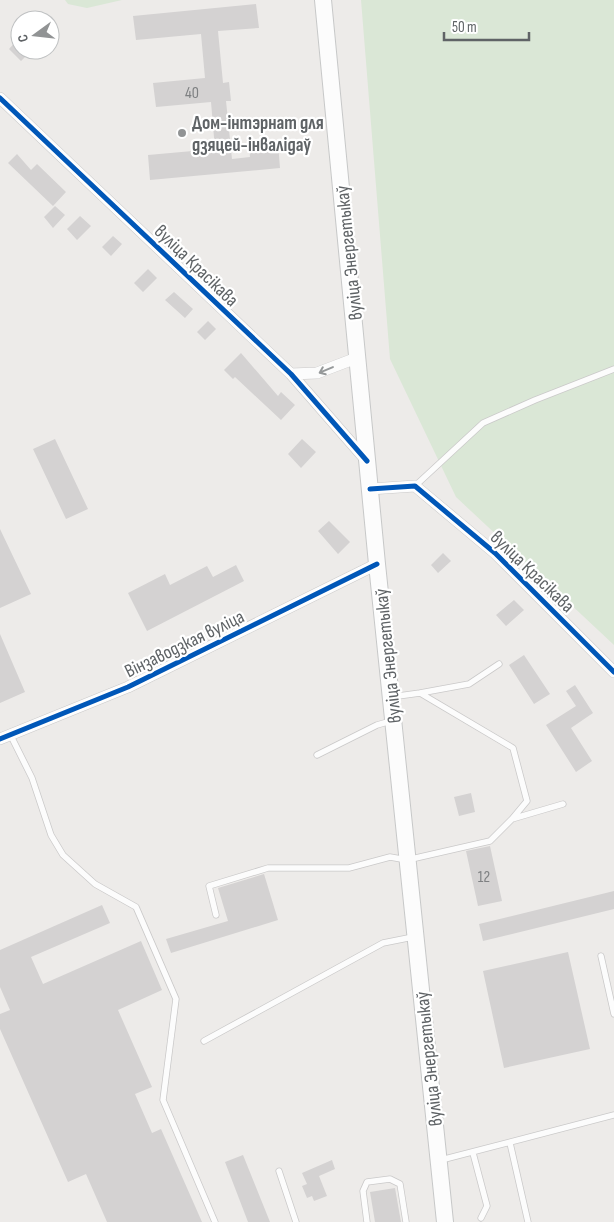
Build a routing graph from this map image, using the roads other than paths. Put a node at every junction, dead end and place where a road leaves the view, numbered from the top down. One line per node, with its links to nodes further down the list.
1 (323, 0): 3 (main road, вуліца Энергетыкаў)
2 (0, 98): 5 (street, вуліца Красікава)
3 (359, 356): 5 (street, one-way to 5); 6 (main road, вуліца Энергетыкаў)
4 (614, 369): 7 (lane)
5 (291, 374): 6 (street, вуліца Красікава)
6 (368, 461): 8 (main road, вуліца Энергетыкаў)
7 (415, 486): 8 (street); 11 (street, вуліца Красікава)
8 (370, 489): 9 (main road, вуліца Энергетыкаў)
9 (377, 564): 13 (main road, вуліца Энергетыкаў); 15 (street, Вінзаводзкая вуліца)
10 (499, 664): 12 (lane)
11 (614, 672)
12 (420, 693): 13 (lane); 18 (lane)
13 (391, 697): 14 (main road, вуліца Энергетыкаў)
14 (393, 721): 16 (lane); 19 (main road, вуліца Энергетыкаў)
15 (5, 738): 31 (lane)
16 (317, 755)
17 (563, 804): 18 (lane)
18 (512, 819): 19 (lane)
19 (408, 860): 20 (lane); 21 (main road, вуліца Энергетыкаў)
20 (216, 916)
21 (416, 937): 24 (lane); 28 (main road, вуліца Энергетыкаў)
22 (601, 956): 23 (lane)
23 (614, 1014)
24 (204, 1041)
25 (614, 1115): 26 (lane)
26 (510, 1143): 27 (lane); 36 (lane)
27 (473, 1153): 28 (lane); 30 (lane)
28 (439, 1160): 35 (main road, вуліца Энергетыкаў)
29 (279, 1171): 32 (lane)
30 (481, 1218)
31 (215, 1222)
32 (296, 1222)
33 (367, 1222): 34 (lane)
34 (406, 1222)
35 (445, 1222)
36 (528, 1222)

